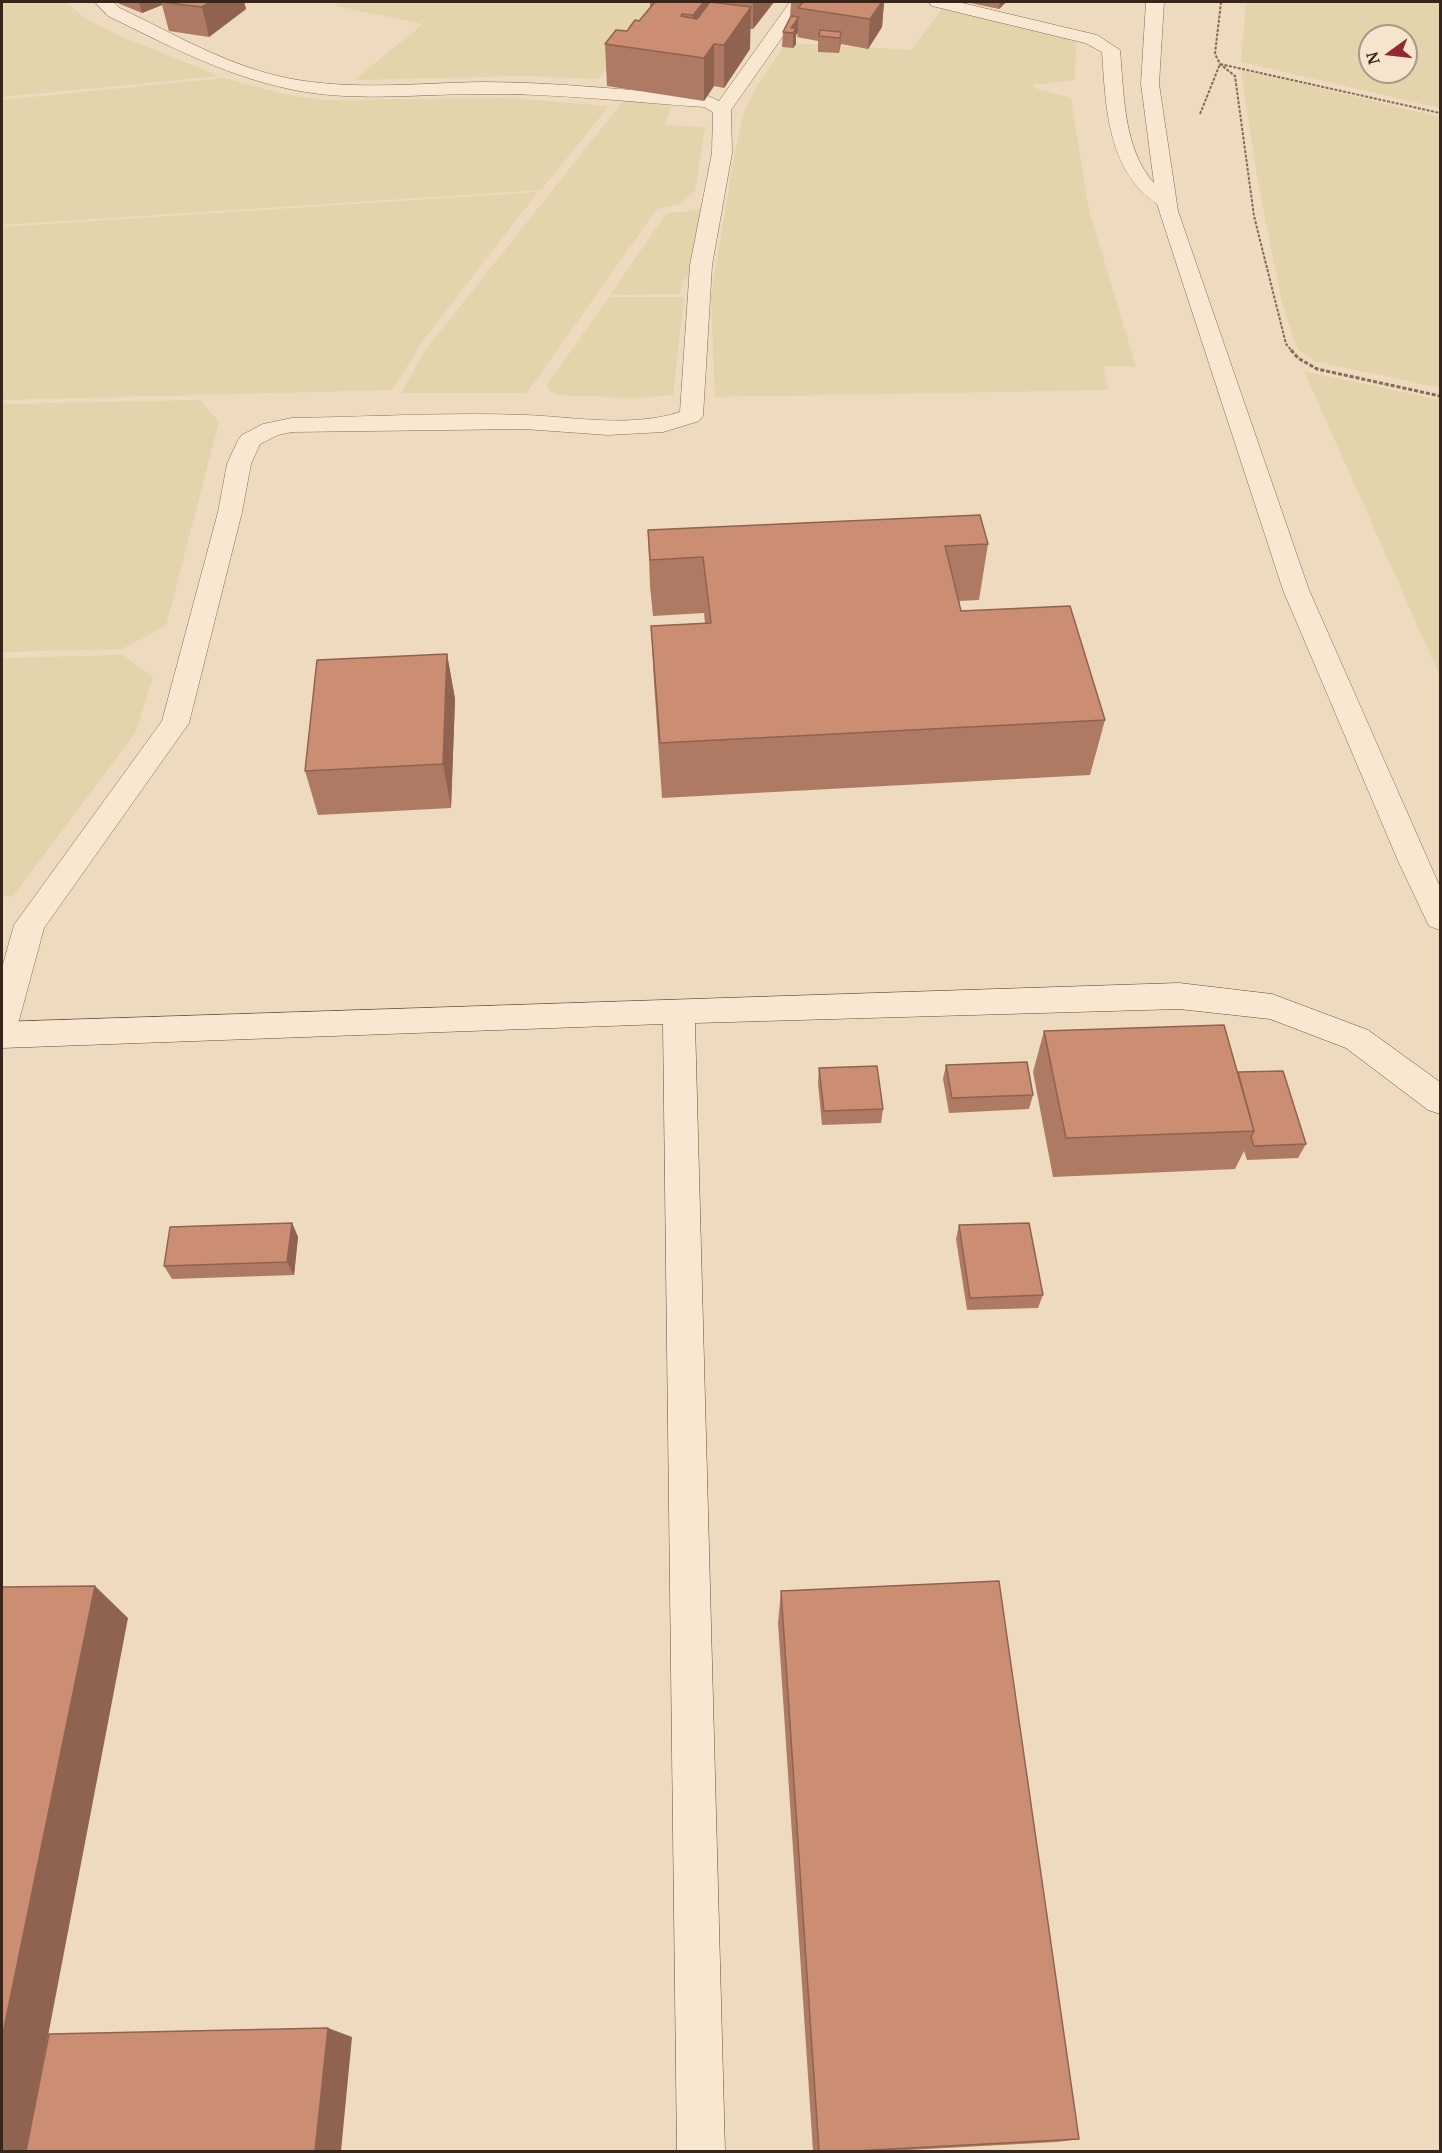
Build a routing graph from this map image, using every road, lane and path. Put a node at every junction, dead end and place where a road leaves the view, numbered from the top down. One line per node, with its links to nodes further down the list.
1 (103, 2): 7 (street)
2 (798, 2): 7 (street)
3 (938, 2): 10 (street)
4 (1155, 2): 10 (street)
5 (1221, 2): 6 (path)
6 (1220, 64): 8 (path); 9 (path); 11 (path)
7 (722, 110): 13 (street)
8 (1440, 113)
9 (1199, 117)
10 (1166, 201): 12 (street)
11 (1440, 396)
12 (1440, 918)
13 (5, 1011)
14 (679, 1011): 15 (street); 16 (street); 17 (street)
15 (2, 1035)
16 (1440, 1100)
17 (701, 2151)

